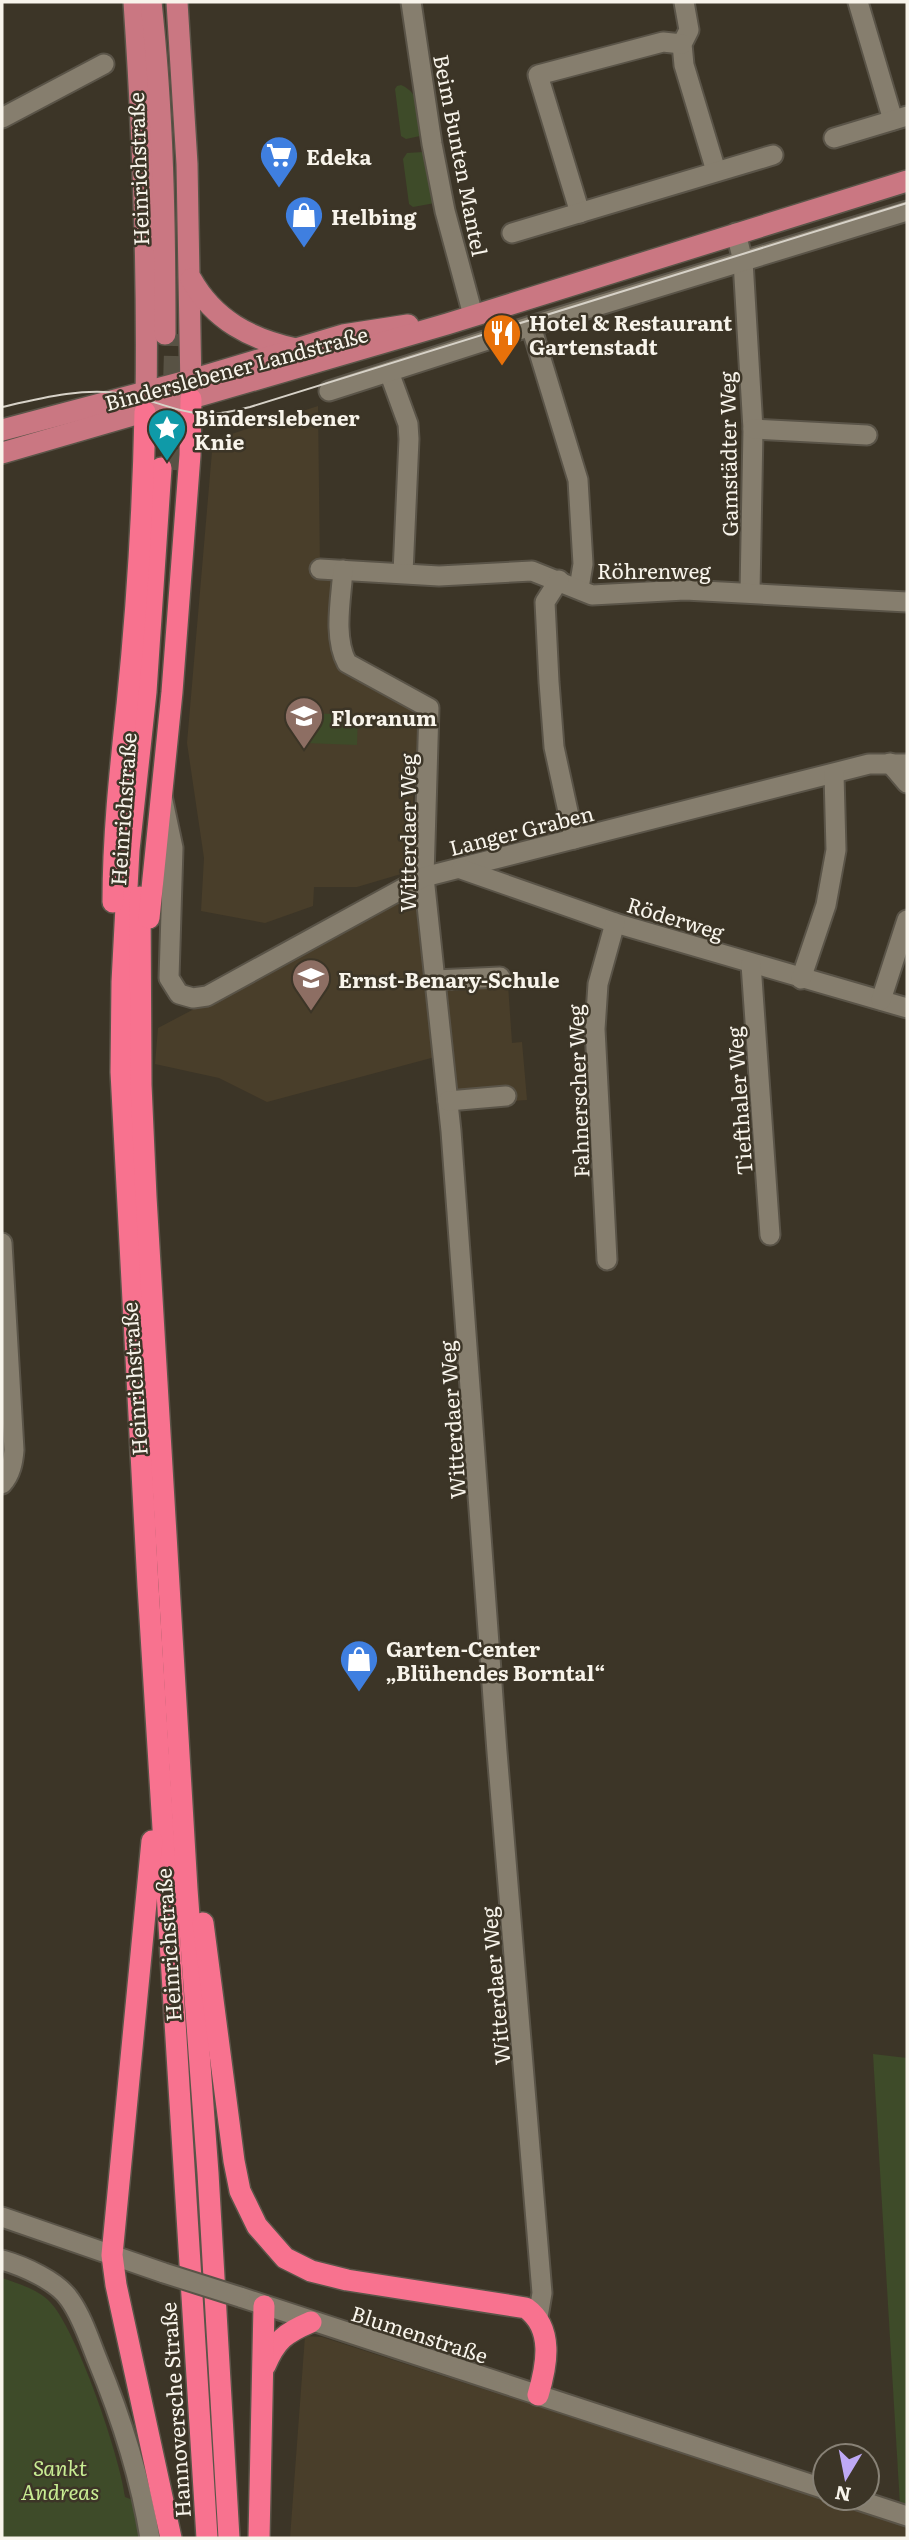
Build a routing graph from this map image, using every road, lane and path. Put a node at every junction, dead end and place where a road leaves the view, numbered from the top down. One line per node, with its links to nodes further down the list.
1 (134, 2): 28 (main road, Heinrichstraße)
2 (151, 2): 3 (main road, Heinrichstraße)
3 (163, 2)
4 (411, 2): 22 (street, Beim Bunten Mantel)
5 (684, 2): 8 (street)
6 (858, 2): 11 (street)
7 (178, 9): 21 (main road)
8 (682, 44): 14 (street); 17 (street)
9 (104, 64): 10 (street)
10 (2, 118)
11 (900, 118): 12 (street)
12 (834, 138)
13 (773, 155): 14 (street)
14 (716, 172): 17 (street)
15 (907, 181): 19 (main road, Binderslebener Landstraße)
16 (907, 211): 20 (street)
17 (580, 213): 18 (street)
18 (512, 233)
19 (736, 233): 20 (street, Gamstädter Weg); 22 (main road, Binderslebener Landstraße)
20 (743, 261): 23 (street); 29 (street, Gamstädter Weg)
21 (191, 279): 24 (main road); 26 (main road)
22 (473, 315): 24 (main road, Binderslebener Landstraße); 26 (main road, Binderslebener Landstraße)
23 (531, 326): 25 (street); 38 (street)
24 (298, 349): 26 (main road, Binderslebener Landstraße)
25 (390, 372): 27 (street); 36 (street)
26 (191, 389): 28 (main road, Binderslebener Landstraße); 44 (highway)
27 (329, 391)
28 (146, 401): 30 (main road, Binderslebener Landstraße); 32 (main road, Binderslebener Landstraße); 54 (highway)
29 (753, 429): 31 (street); 39 (street, Gamstädter Weg)
30 (2, 430)
31 (867, 435)
32 (2, 453)
33 (166, 469): 54 (highway, Heinrichstraße)
34 (320, 569): 35 (street, Röhrenweg)
35 (342, 570): 36 (street, Röhrenweg); 47 (street, Witterdaer Weg)
36 (403, 573): 37 (street, Röhrenweg)
37 (559, 580): 38 (street, Röhrenweg); 45 (street)
38 (579, 588): 39 (street, Röhrenweg)
39 (750, 593): 40 (street, Röhrenweg)
40 (907, 602)
41 (899, 764): 42 (street, Langer Graben); 43 (street, Langer Graben)
42 (834, 774): 45 (street, Langer Graben); 52 (street)
43 (907, 783)
44 (162, 796): 47 (street, Langer Graben); 54 (highway)
45 (574, 839): 46 (street, Langer Graben)
46 (460, 869): 47 (street, Langer Graben); 49 (street, Röderweg)
47 (424, 877): 53 (street, Witterdaer Weg)
48 (907, 920): 55 (street)
49 (615, 923): 50 (street, Röderweg); 61 (street, Fahnerscher Weg)
50 (751, 964): 52 (street, Röderweg); 59 (street, Tiefthaler Weg)
51 (500, 976): 53 (street)
52 (801, 979): 55 (street, Röderweg)
53 (435, 980): 58 (street, Witterdaer Weg)
54 (131, 982): 63 (highway, Heinrichstraße); 64 (highway, Heinrichstraße)
55 (881, 1000): 56 (street, Röderweg)
56 (907, 1008)
57 (506, 1096): 58 (street)
58 (448, 1101): 70 (street, Witterdaer Weg)
59 (770, 1235)
60 (2, 1242): 62 (street)
61 (607, 1260)
62 (4, 1481)
63 (160, 1788): 66 (highway); 68 (highway, Heinrichstraße)
64 (187, 1889): 70 (highway); 80 (highway, Heinrichstraße)
65 (2, 2217): 66 (street, Blumenstraße)
66 (112, 2255): 69 (street, Blumenstraße, bridge); 78 (highway)
67 (2, 2260): 77 (street)
68 (190, 2278): 79 (highway, Hannoversche Straße)
69 (264, 2306): 71 (street, Blumenstraße); 72 (highway)
70 (538, 2317): 73 (highway)
71 (311, 2322): 72 (highway); 73 (street, Blumenstraße)
72 (263, 2371): 81 (highway)
73 (538, 2395): 74 (street, Blumenstraße)
74 (811, 2484)
75 (881, 2507): 76 (street)
76 (907, 2516)
77 (150, 2538)
78 (171, 2538)
79 (207, 2538)
80 (229, 2538)
81 (259, 2538)

